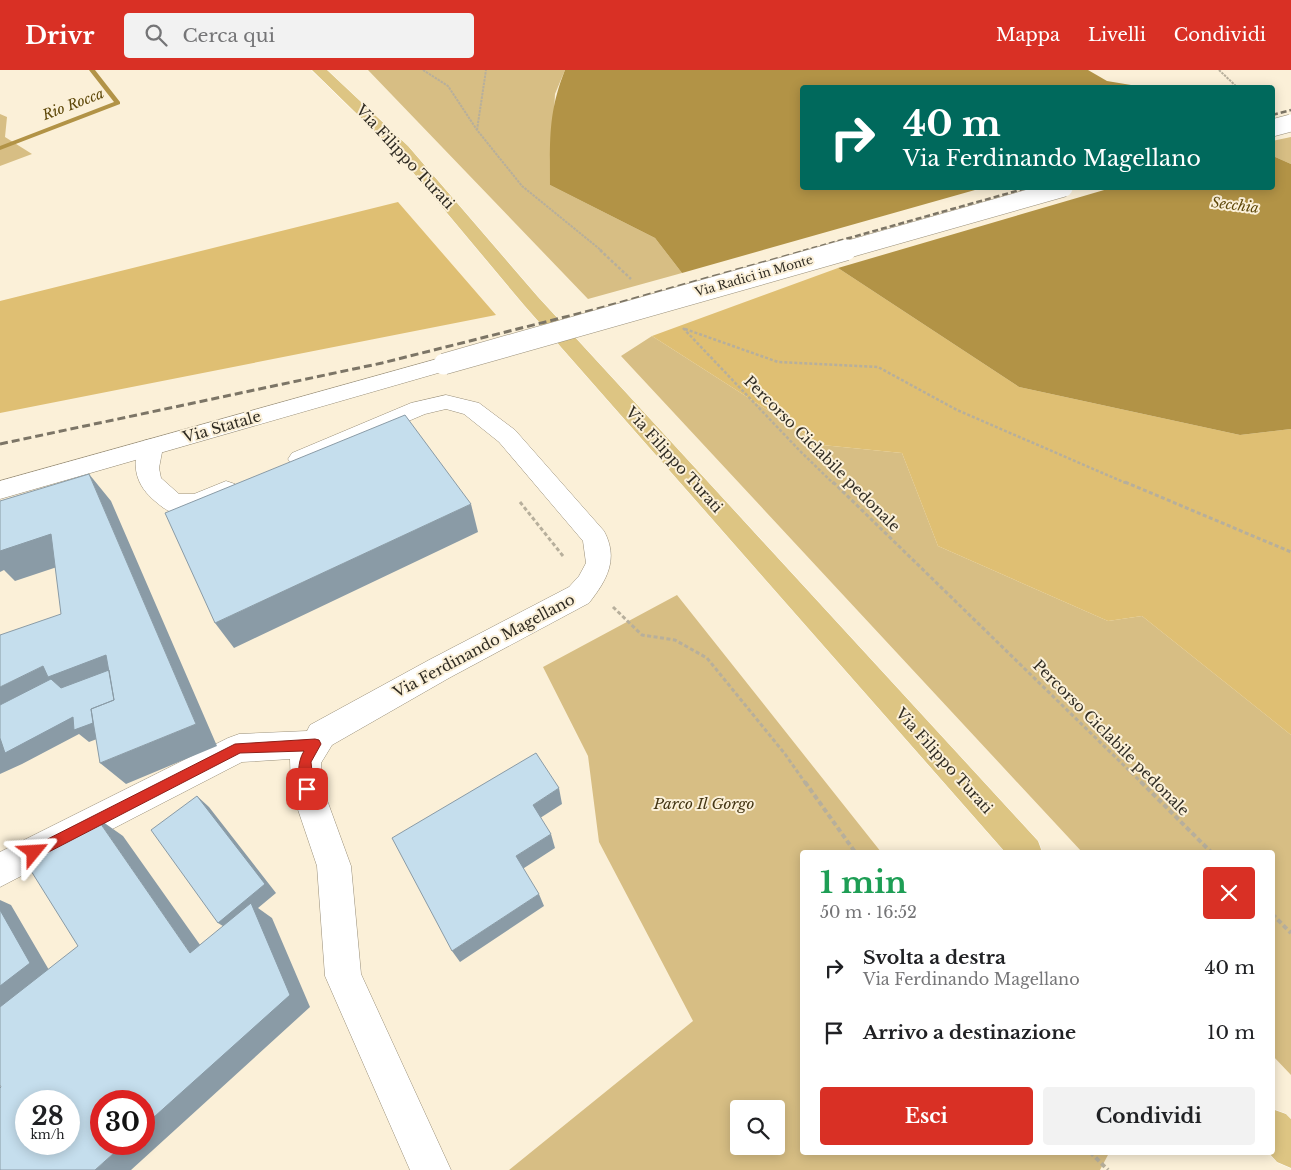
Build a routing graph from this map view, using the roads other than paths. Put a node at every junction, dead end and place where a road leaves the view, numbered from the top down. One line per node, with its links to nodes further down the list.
1 (319, 70): 11 (main road, Via Filippo Turati)
2 (1291, 123): 3 (street, bridge)
3 (1275, 127)
4 (1057, 190): 5 (street, Via Radici in Monte, bridge)
5 (444, 364): 6 (street, Via Statale)
6 (151, 446): 8 (street); 9 (street, Via Statale)
7 (274, 470): 10 (street, Via Ferdinando Magellano)
8 (248, 481)
9 (0, 490)
10 (315, 744): 12 (street); 15 (street, Via Ferdinando Magellano)
11 (1024, 850)
12 (0, 870)
13 (1275, 1131): 14 (main road)
14 (1291, 1148)
15 (431, 1170)

